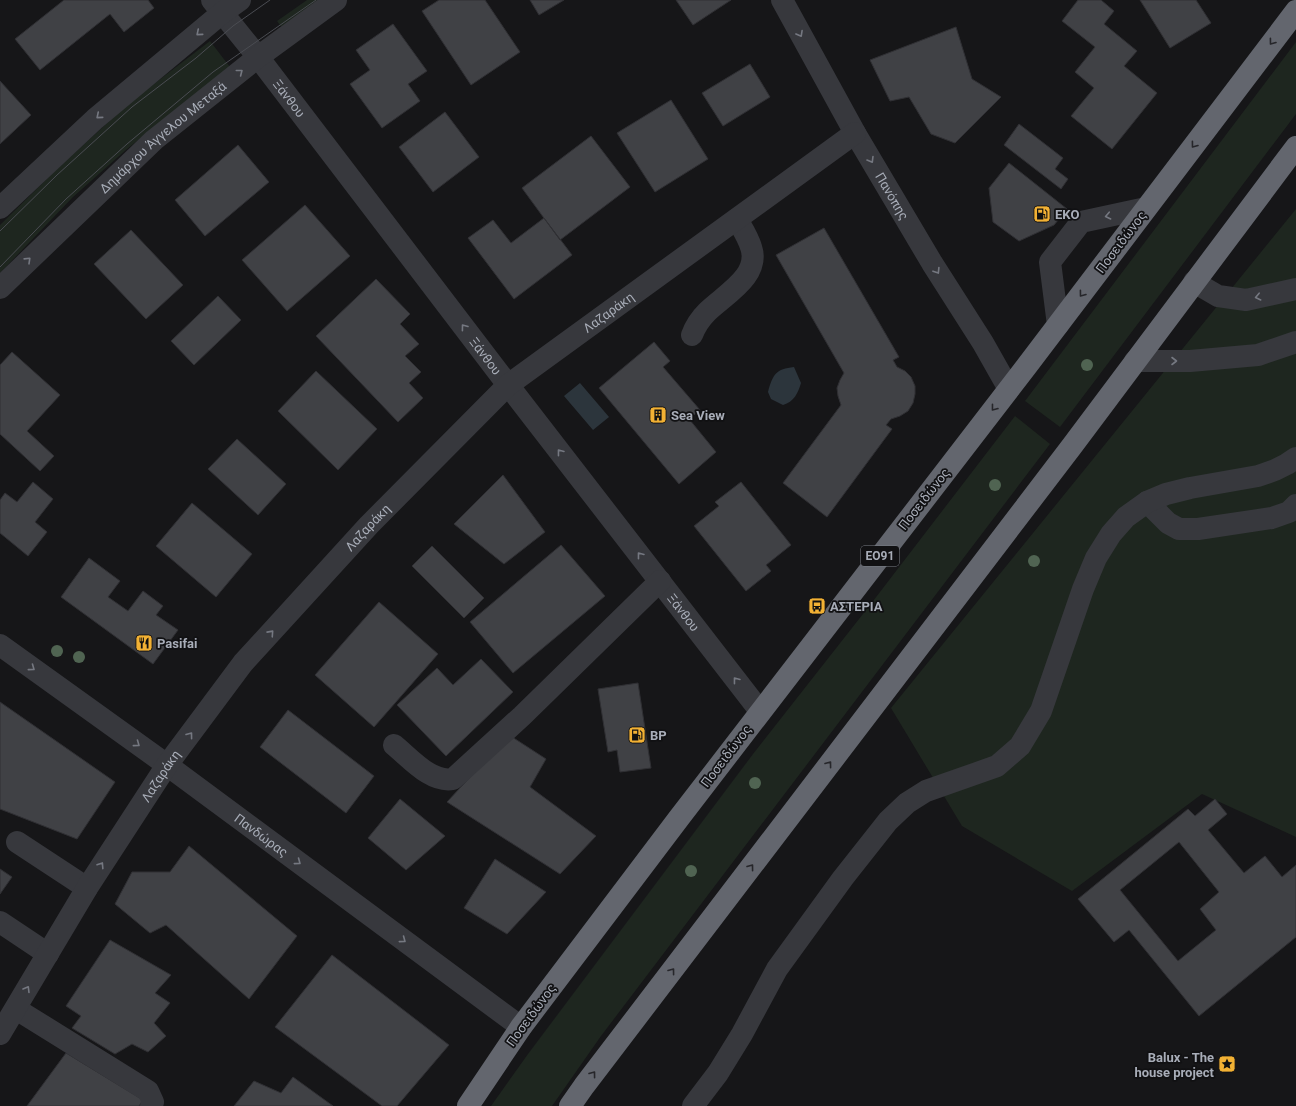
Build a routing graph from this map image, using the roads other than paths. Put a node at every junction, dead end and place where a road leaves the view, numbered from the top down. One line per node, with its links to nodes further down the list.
1 (240, 0): 4 (street)
2 (336, 0): 6 (street, Δημάρχου Άγγελου Μεταξά)
3 (782, 0): 7 (street, Πανόπης, one-way to 7)
4 (217, 7): 6 (street, Ξάνθου); 9 (street, one-way to 9)
5 (1296, 11): 10 (highway, Ποσειδώνος / ΕΟ91, one-way to 10)
6 (258, 57): 13 (street, Δημάρχου Άγγελου Μεταξά, one-way to 6); 19 (street, Ξάνθου, one-way to 6)
7 (855, 133): 11 (street, Λαζαράκη); 20 (street, Πανόπης, one-way to 20)
8 (1296, 147): 12 (highway)
9 (0, 208)
10 (1146, 208): 15 (highway, Ποσειδώνος / ΕΟ91, one-way to 15); 15 (street, one-way to 15)
11 (737, 219): 16 (street); 19 (street, Λαζαράκη)
12 (1194, 282): 14 (street, one-way to 12); 18 (highway)
13 (0, 288)
14 (1296, 289)
15 (1058, 325): 20 (highway, Ποσειδώνος / ΕΟ91)
16 (692, 335)
17 (1296, 342): 18 (street, one-way to 17)
18 (1135, 361): 38 (highway, one-way to 18)
19 (508, 385): 24 (street, Ξάνθου, one-way to 19); 28 (street, Λαζαράκη, one-way to 19)
20 (1009, 389): 26 (highway, Ποσειδώνος / ΕΟ91, one-way to 26)
21 (1296, 458): 22 (street)
22 (1147, 502): 23 (street); 39 (street)
23 (1296, 504)
24 (660, 581): 26 (street, Ξάνθου, one-way to 24); 27 (street)
25 (0, 645): 28 (street, Πανδώρας, one-way to 28)
26 (760, 711): 34 (highway, Ποσειδώνος / ΕΟ91)
27 (394, 745)
28 (167, 765): 30 (street, Λαζαράκη, one-way to 28); 34 (street, Πανδώρας, one-way to 34)
29 (17, 842): 30 (street)
30 (87, 888): 32 (street, Λαζαράκη)
31 (0, 922): 32 (street)
32 (48, 954): 33 (street, Λαζαράκη, one-way to 32)
33 (16, 1008): 35 (street, Λαζαράκη); 36 (street)
34 (521, 1027): 37 (highway, Ποσειδώνος / ΕΟ91)
35 (0, 1034)
36 (151, 1106)
37 (468, 1106)
38 (570, 1106)
39 (693, 1106)

